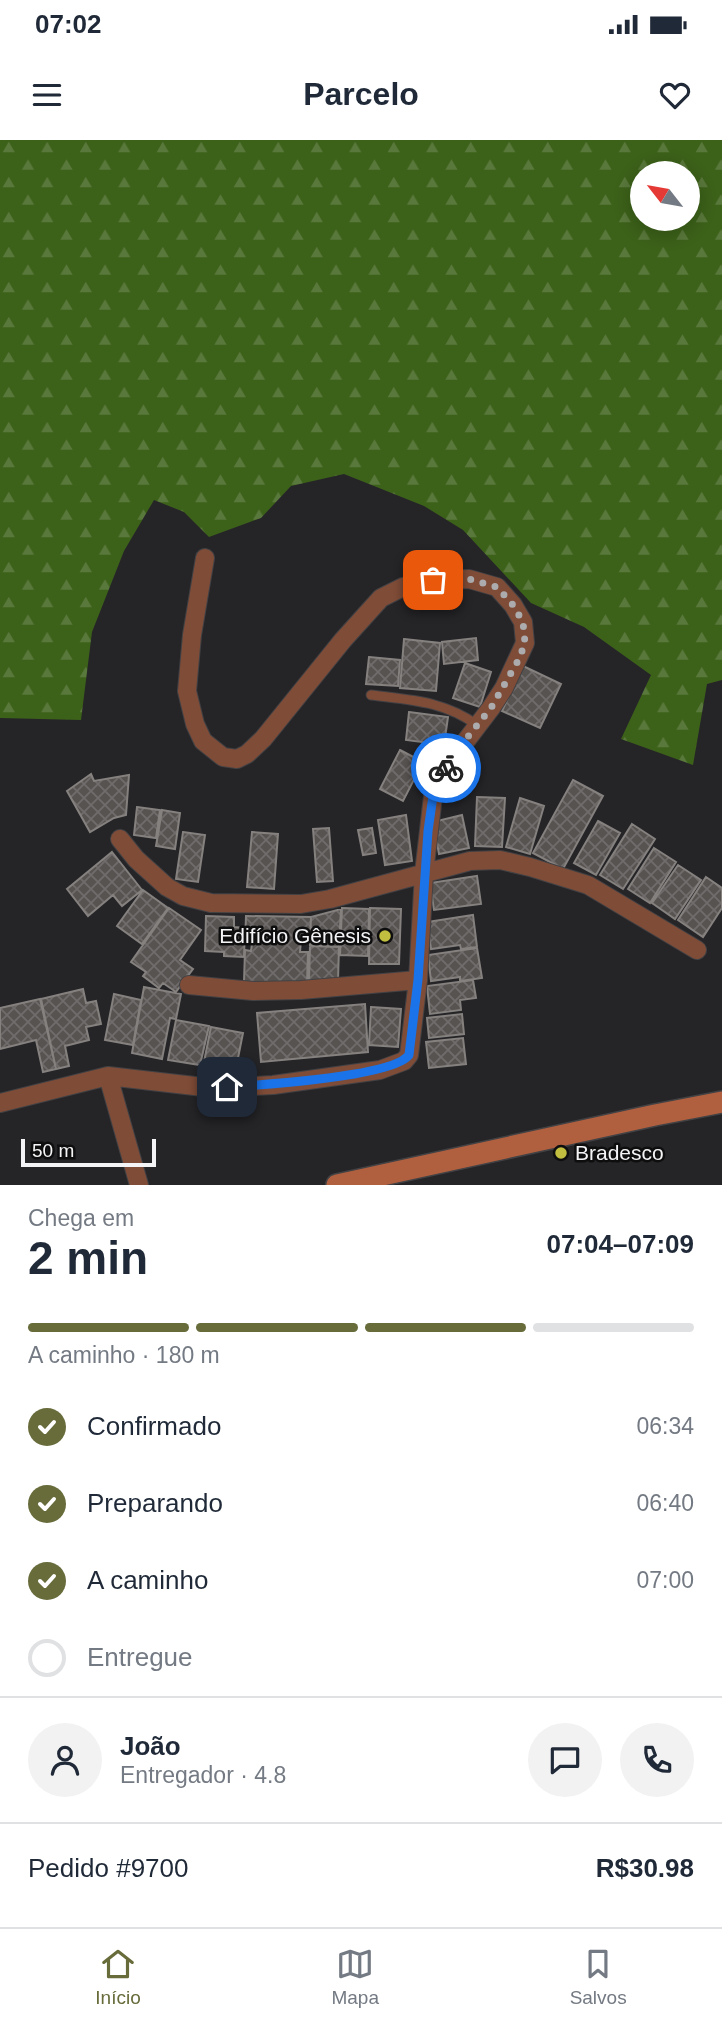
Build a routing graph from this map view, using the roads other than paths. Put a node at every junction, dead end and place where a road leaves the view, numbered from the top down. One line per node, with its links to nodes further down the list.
1 (205, 558): 3 (street)
2 (370, 695): 3 (lane)
3 (477, 725): 5 (street)
4 (120, 839): 5 (street)
5 (424, 873): 6 (street); 7 (street)
6 (696, 950)
7 (418, 980): 8 (street); 9 (street)
8 (189, 985)
9 (108, 1076): 11 (street); 12 (street)
10 (722, 1102): 13 (main road)
11 (0, 1104)
12 (139, 1185)
13 (337, 1185)

